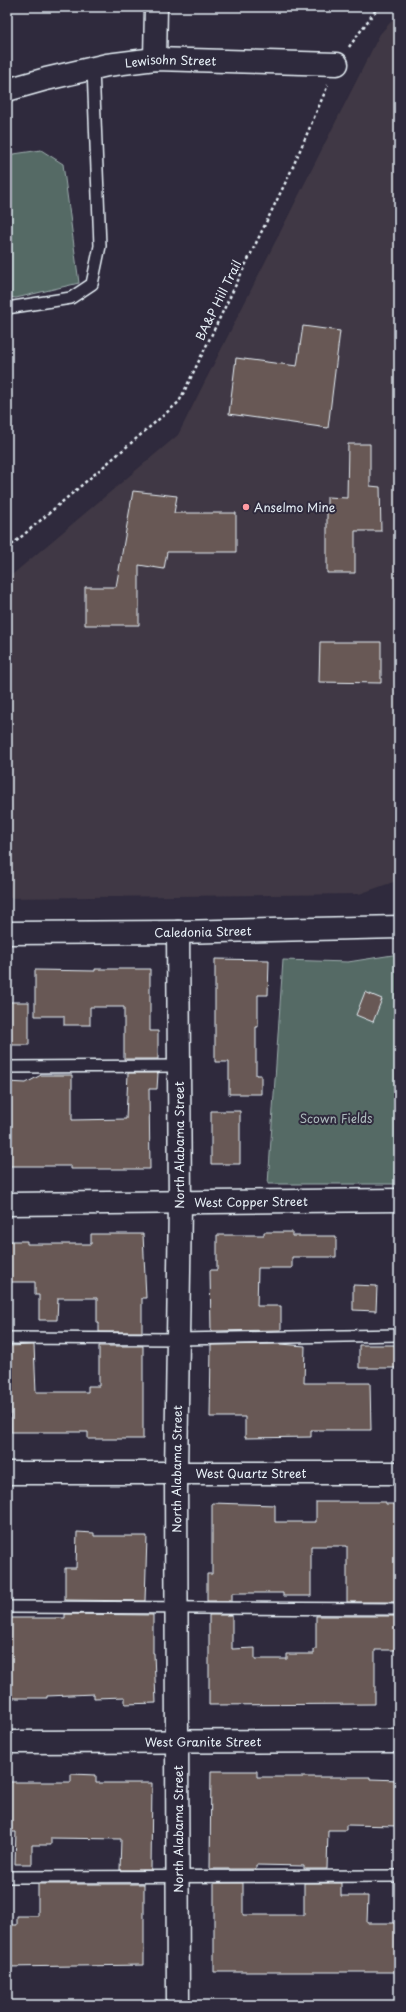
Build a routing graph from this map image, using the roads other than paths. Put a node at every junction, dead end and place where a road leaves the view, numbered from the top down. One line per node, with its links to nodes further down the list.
1 (156, 7): 2 (street)
2 (155, 59): 3 (street, Lewisohn Street); 4 (street, Lewisohn Street)
3 (337, 64)
4 (93, 68): 5 (street, Lewisohn Street); 6 (lane)
5 (7, 90)
6 (7, 308)
7 (399, 927): 8 (street, Caledonia Street)
8 (178, 932): 9 (street, Caledonia Street); 10 (street, North Alabama Street)
9 (7, 933)
10 (179, 1066): 11 (lane); 13 (street, North Alabama Street)
11 (7, 1067)
12 (399, 1200): 13 (street, West Copper Street)
13 (180, 1203): 14 (street, West Copper Street); 17 (street, North Alabama Street)
14 (7, 1204)
15 (399, 1335): 17 (lane)
16 (7, 1338): 17 (lane)
17 (178, 1339): 20 (street, North Alabama Street)
18 (7, 1473): 20 (street, West Quartz Street)
19 (399, 1473): 20 (street, West Quartz Street)
20 (176, 1474): 22 (street, North Alabama Street)
21 (7, 1607): 22 (lane)
22 (177, 1608): 23 (lane); 24 (street, North Alabama Street)
23 (399, 1609)
24 (178, 1741): 25 (street, West Granite Street); 26 (street, West Granite Street); 29 (street, North Alabama Street)
25 (399, 1741)
26 (7, 1742)
27 (399, 1876): 29 (lane)
28 (7, 1877): 29 (lane)
29 (178, 1878): 30 (street, North Alabama Street)
30 (178, 2005)

